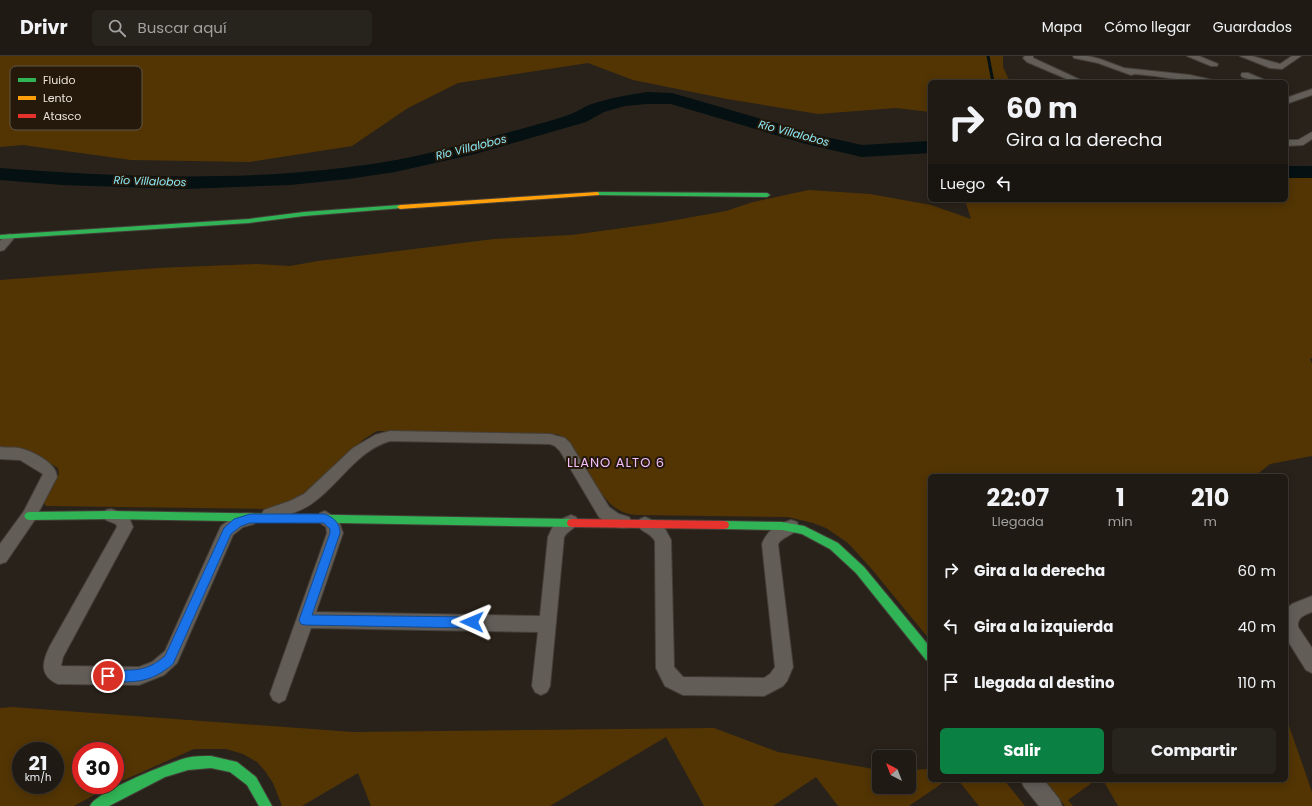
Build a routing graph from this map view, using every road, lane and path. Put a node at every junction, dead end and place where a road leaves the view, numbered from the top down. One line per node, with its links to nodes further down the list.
1 (1077, 56): 7 (street)
2 (1191, 56): 6 (street)
3 (1244, 56): 4 (street)
4 (1298, 56)
5 (1029, 58): 9 (street)
6 (1214, 64)
7 (1124, 70): 10 (street); 11 (street)
8 (1245, 74): 12 (street)
9 (1077, 80)
10 (1151, 80)
11 (1202, 80)
12 (1261, 80)
13 (1291, 91): 15 (street)
14 (1312, 92): 15 (street)
15 (1302, 94): 16 (street)
16 (1288, 100)
17 (1312, 135): 18 (street)
18 (1288, 143)
19 (767, 195): 20 (street)
20 (5, 237): 21 (street)
21 (0, 248)
22 (0, 453): 24 (street)
23 (112, 515): 24 (street); 25 (street); 25 (street)
24 (29, 516): 30 (street)
25 (261, 518): 26 (street); 28 (street)
26 (325, 518): 27 (street); 32 (street)
27 (574, 522): 28 (street); 33 (street)
28 (633, 522): 29 (street); 29 (street)
29 (792, 527): 34 (street)
30 (0, 557)
31 (1312, 604): 35 (street)
32 (305, 620): 33 (street); 37 (street)
33 (547, 624): 36 (street)
34 (928, 654)
35 (1312, 664)
36 (542, 686)
37 (279, 694)
38 (1033, 782): 41 (street)
39 (96, 806): 40 (street)
40 (266, 806)
41 (1052, 806)

